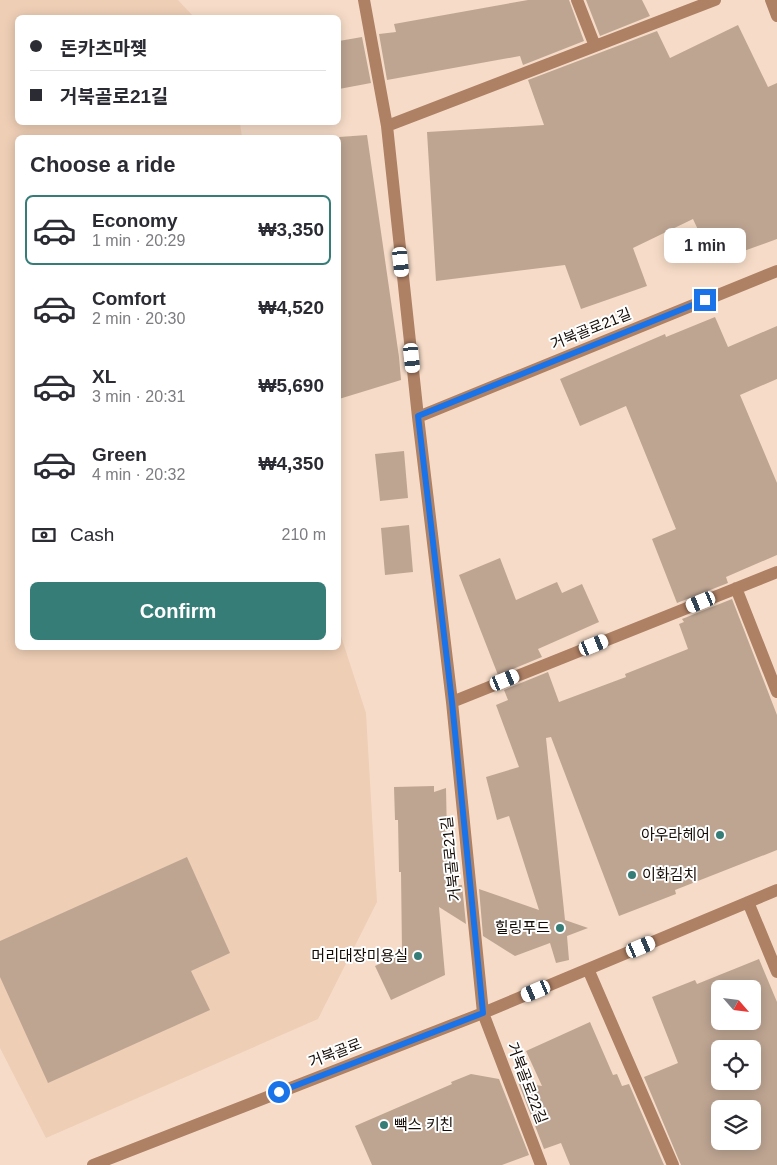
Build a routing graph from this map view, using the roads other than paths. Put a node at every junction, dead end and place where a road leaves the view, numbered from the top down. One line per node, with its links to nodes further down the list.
1 (364, 0): 7 (street, 거북골로21길)
2 (577, 0): 6 (street)
3 (715, 0): 6 (street)
4 (771, 0): 5 (street)
5 (777, 16)
6 (595, 46): 7 (street)
7 (387, 126): 9 (street, 거북골로21길)
8 (777, 271): 9 (street, 거북골로21길)
9 (418, 416): 13 (street, 거북골로21길)
10 (777, 572): 11 (street)
11 (736, 588): 12 (street); 13 (street)
12 (777, 692)
13 (452, 702): 18 (street, 거북골로21길)
14 (777, 890): 15 (street, 거북골로)
15 (748, 902): 16 (street, 거북골로); 17 (street)
16 (588, 969): 18 (street, 거북골로); 21 (street)
17 (777, 972)
18 (483, 1013): 19 (street, 거북골로); 20 (street, 거북골로22길)
19 (93, 1165)
20 (541, 1165)
21 (673, 1165)

